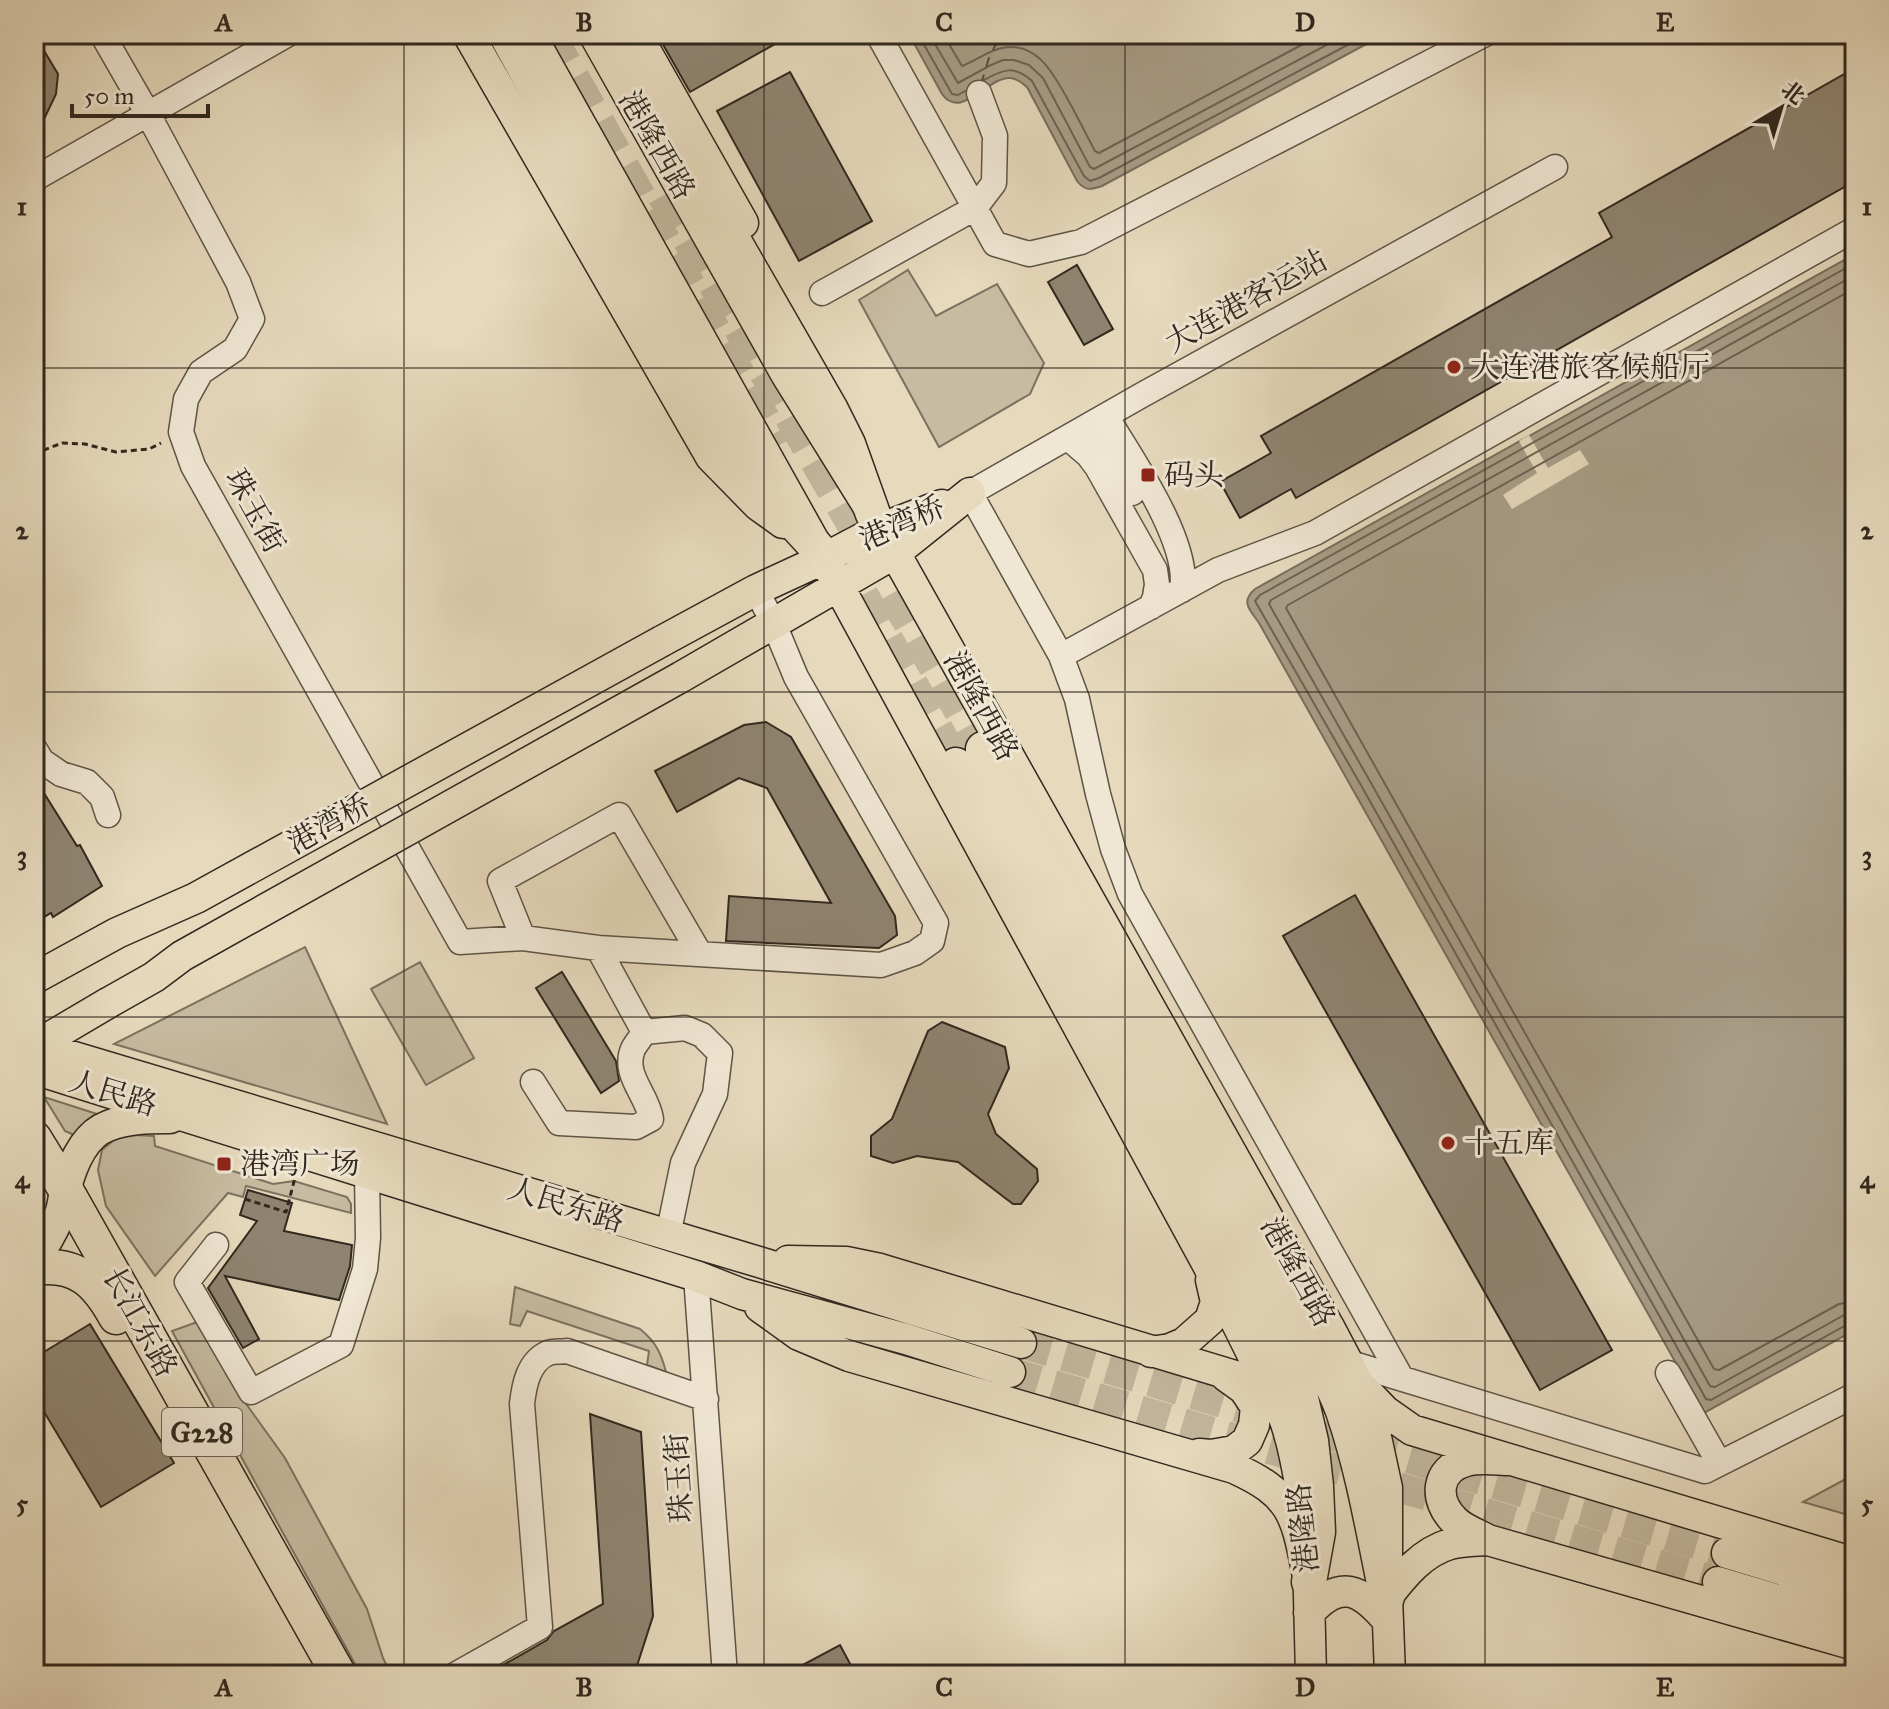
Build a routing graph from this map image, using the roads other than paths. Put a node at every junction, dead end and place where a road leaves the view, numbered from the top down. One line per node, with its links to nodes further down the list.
1 (102, 34): 12 (street)
2 (288, 34): 12 (street)
3 (468, 34): 22 (main road)
4 (506, 34): 22 (highway)
5 (530, 34): 22 (main road, 港隆西路)
6 (594, 34): 21 (main road, 港隆西路)
7 (615, 34): 21 (highway)
8 (636, 34): 21 (main road)
9 (878, 34): 15 (street)
10 (1485, 34): 15 (street)
11 (979, 93): 15 (street)
12 (148, 114): 14 (street); 29 (street, 珠玉街)
13 (1555, 167): 18 (street, 大连港客运站)
14 (34, 179)
15 (975, 208): 17 (street)
16 (1855, 229): 24 (street)
17 (822, 293)
18 (1098, 420): 19 (street, 大连港客运站); 24 (street)
19 (1068, 438): 20 (street, 大连港客运站); 24 (street)
20 (970, 493): 21 (main road, 港湾桥); 26 (street)
21 (883, 532): 22 (main road, 港湾桥); 55 (main road, 港隆西路)
22 (826, 565): 23 (main road, 港湾桥); 25 (main road, 港湾桥); 46 (main road, 港隆西路)
23 (756, 590): 25 (street); 32 (main road, 港湾桥, bridge)
24 (1166, 599): 26 (street)
25 (774, 624): 31 (street); 33 (main road, 港湾桥, bridge)
26 (1061, 656): 56 (street)
27 (34, 748): 28 (street)
28 (108, 815)
29 (523, 938): 30 (street); 31 (street)
30 (598, 948): 31 (street); 34 (street)
31 (700, 954)
32 (35, 978)
33 (108, 1003): 35 (main road, 港湾桥); 36 (main road)
34 (644, 1032): 37 (street); 42 (street)
35 (35, 1053): 36 (main road, 人民路); 38 (main road, 人民路)
36 (111, 1069): 45 (main road, 人民东路)
37 (533, 1082)
38 (192, 1118): 40 (main road, 人民东路); 41 (main road)
39 (34, 1138): 41 (highway, 长江东路 / G228)
40 (367, 1172): 43 (street); 48 (main road, 人民东路)
41 (66, 1190): 44 (main road); 73 (highway, 长江东路 / G228)
42 (671, 1221)
43 (216, 1245)
44 (34, 1258)
45 (759, 1262): 50 (main road, 人民东路); 51 (main road)
46 (1209, 1267): 51 (main road); 57 (main road, 港隆西路)
47 (34, 1268): 72 (highway, 长江东路 / G228)
48 (696, 1276): 49 (main road, 人民东路); 59 (street, 珠玉街)
49 (742, 1294): 52 (main road, 人民东路); 60 (main road)
50 (1021, 1343)
51 (1151, 1352): 53 (main road)
52 (1010, 1372)
53 (1221, 1373): 57 (main road); 60 (main road)
54 (1668, 1373): 62 (street)
55 (1345, 1376): 56 (street); 61 (main road); 68 (highway); 69 (highway)
56 (1402, 1379): 62 (street)
57 (1268, 1386): 68 (main road, 港隆路)
58 (1855, 1395): 62 (street)
59 (706, 1399): 74 (street); 75 (street, 珠玉街)
60 (1180, 1453): 68 (main road)
61 (1511, 1460): 63 (main road); 65 (main road)
62 (1719, 1463)
63 (1488, 1540): 69 (main road); 71 (main road)
64 (1727, 1553): 67 (main road)
65 (1855, 1563)
66 (1718, 1582): 70 (main road)
67 (1855, 1592)
68 (1309, 1598): 69 (main road); 76 (main road, 港隆路)
69 (1388, 1609): 77 (main road)
70 (1855, 1623)
71 (1855, 1645)
72 (318, 1675)
73 (339, 1675)
74 (455, 1675)
75 (725, 1675)
76 (1311, 1675)
77 (1390, 1675)

